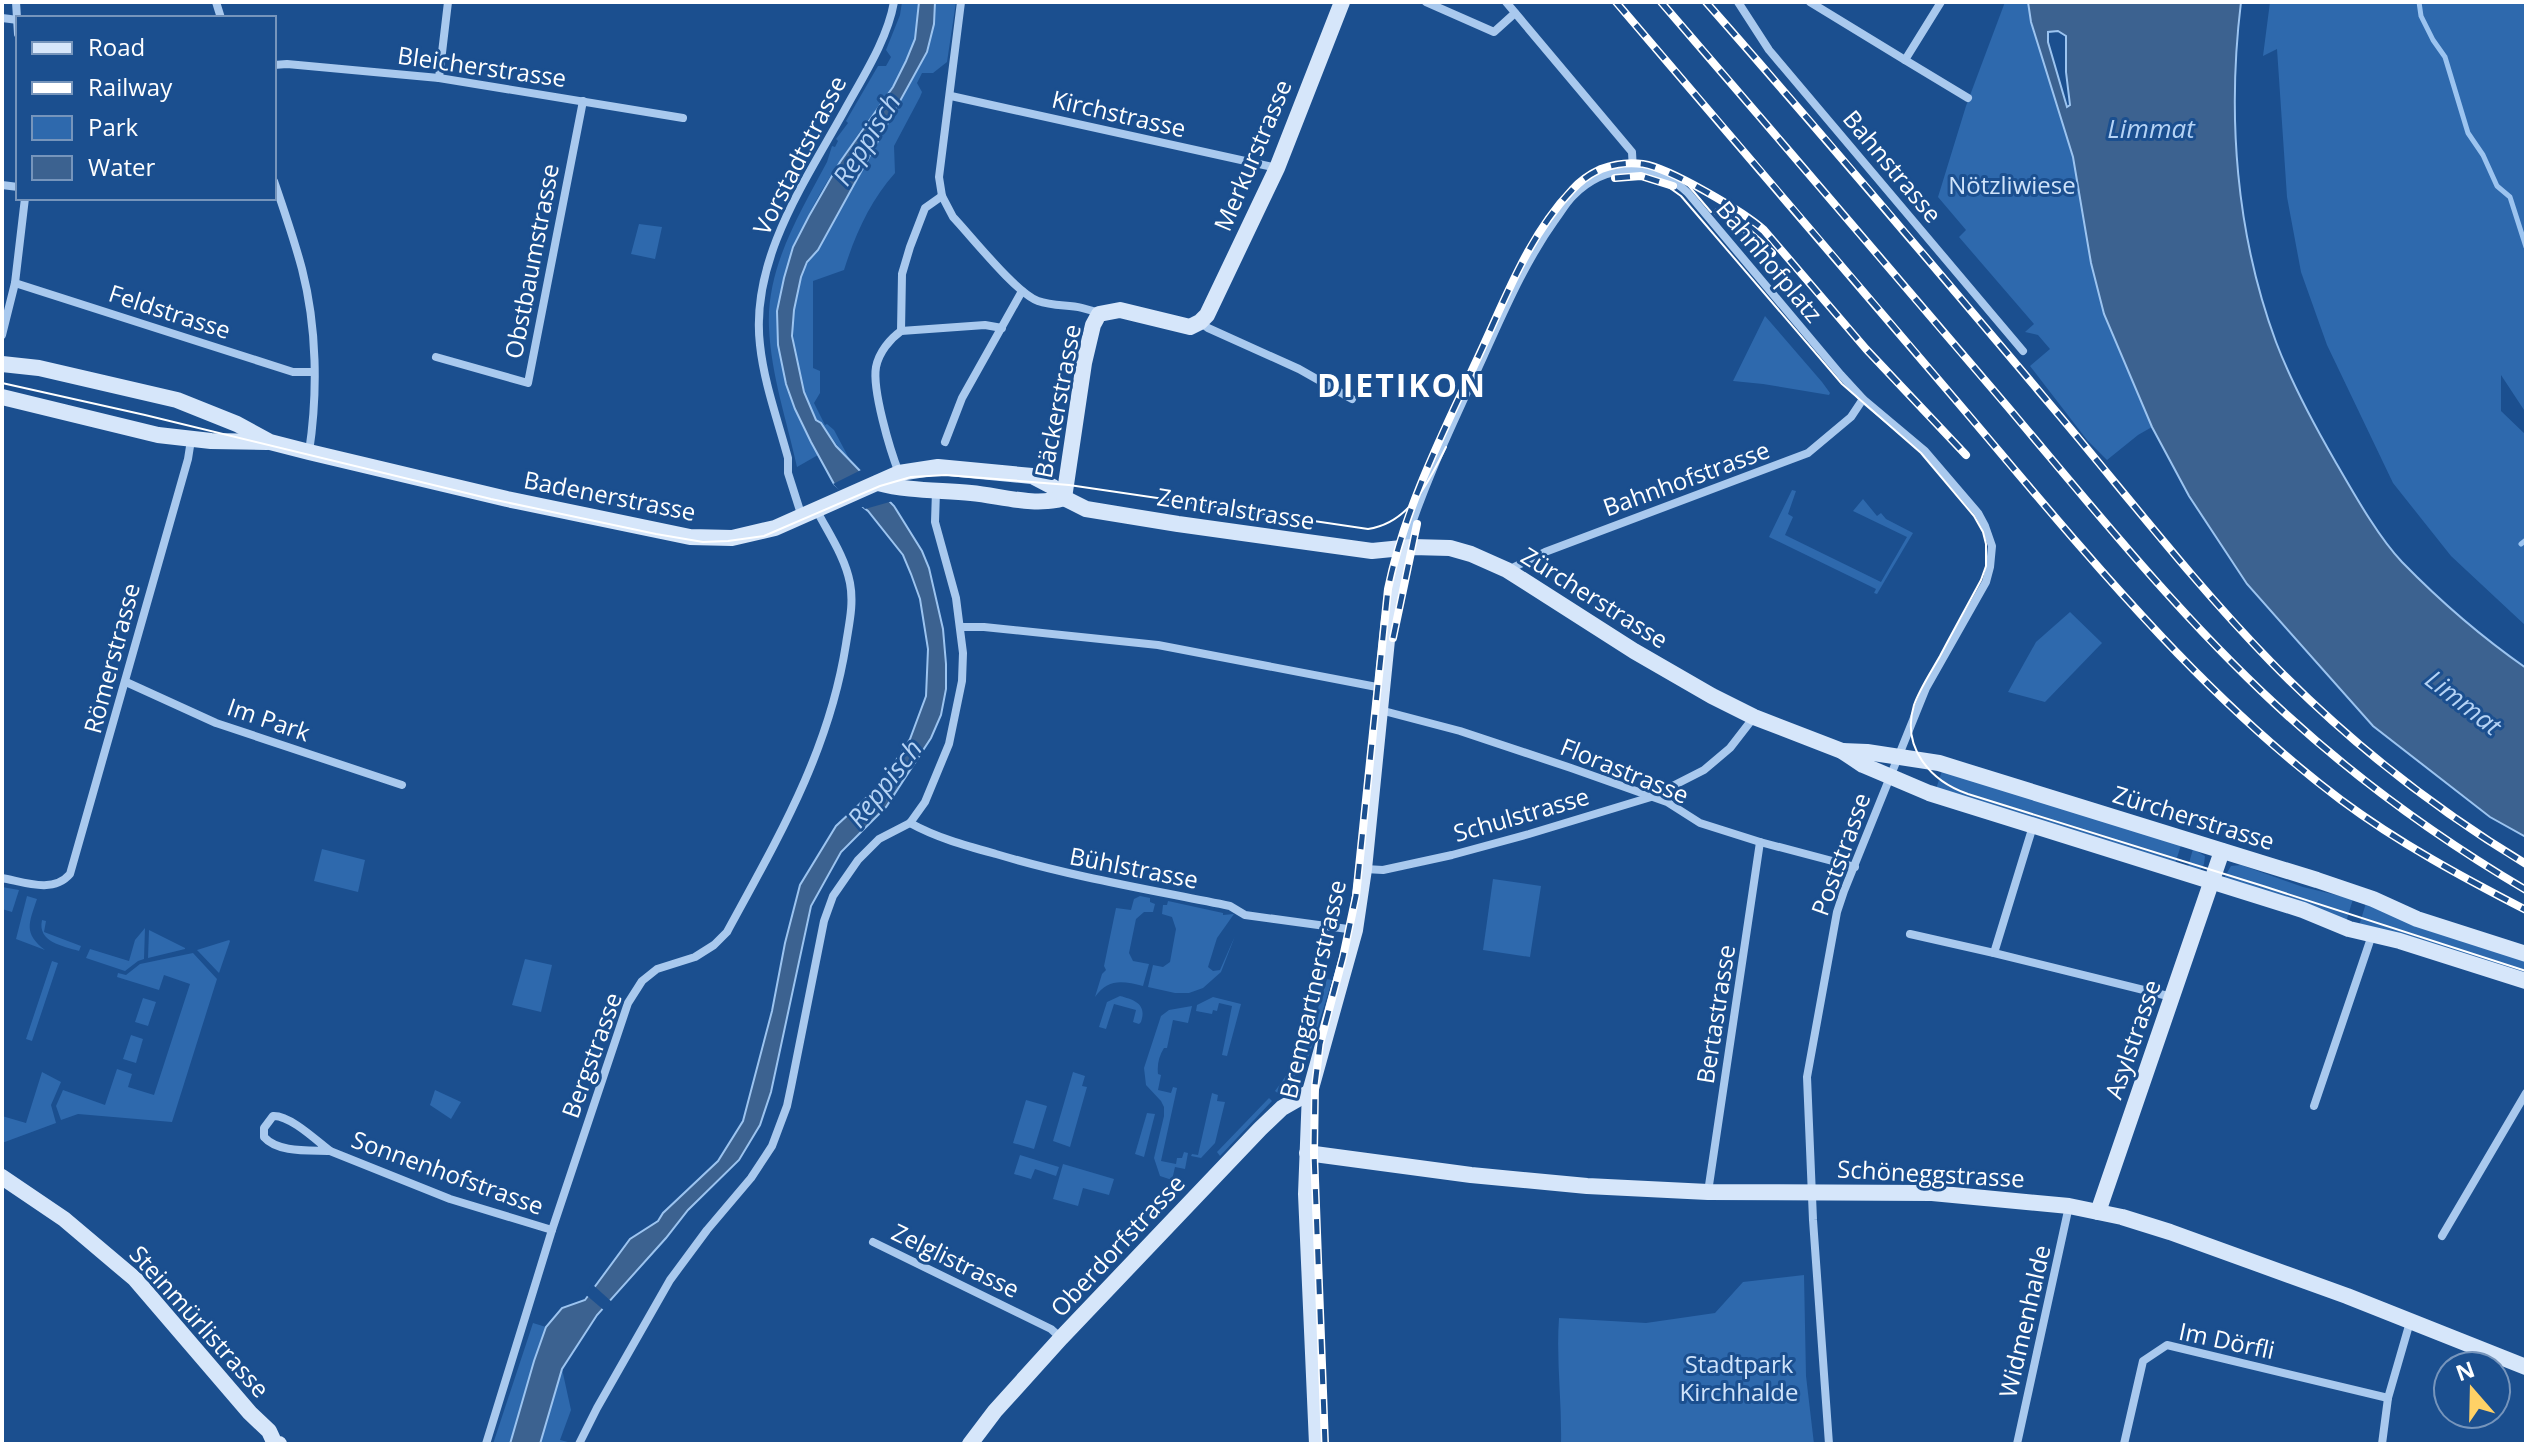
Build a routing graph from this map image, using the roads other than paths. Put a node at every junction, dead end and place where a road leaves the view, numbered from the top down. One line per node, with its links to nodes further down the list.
1 (448, 2): 13 (street)
2 (894, 2): 46 (street, Vorstadtstrasse)
3 (961, 2): 14 (street)
4 (1342, 2): 18 (main road, Merkurstrasse)
5 (1426, 2): 10 (street)
6 (1506, 2): 10 (street)
7 (1738, 2): 30 (street, Bahnstrasse)
8 (1810, 2): 11 (street)
9 (1941, 2): 11 (street)
10 (1515, 13): 19 (street)
11 (1905, 60): 15 (street)
12 (276, 65): 13 (street, Bleicherstrasse)
13 (439, 78): 16 (street, Bleicherstrasse)
14 (951, 96): 18 (street, Kirchstrasse); 21 (street)
15 (1968, 98)
16 (583, 101): 17 (street, Bleicherstrasse); 31 (street, Obstbaumstrasse)
17 (683, 118)
18 (1277, 168): 26 (main road, Merkurstrasse)
19 (1633, 170): 36 (street, Bahnhofplatz); 47 (street)
20 (276, 187): 33 (street)
21 (942, 196): 24 (street); 28 (street)
22 (25, 200): 23 (street)
23 (15, 283): 29 (street); 33 (street, Feldstrasse)
24 (1022, 291): 25 (street); 27 (street)
25 (1099, 314): 26 (main road); 45 (main road, Bäckerstrasse)
26 (1200, 322): 35 (street)
27 (1002, 328): 28 (street); 39 (street)
28 (901, 331): 42 (street)
29 (2, 335)
30 (2023, 351)
31 (436, 357)
32 (2, 364): 38 (main road, Badenerstrasse)
33 (314, 372): 40 (street)
34 (2, 397): 37 (main road, Badenerstrasse)
35 (1352, 399)
36 (1863, 399): 48 (street, Bahnhofstrasse); 55 (street, Poststrasse)
37 (191, 440): 38 (main road, Badenerstrasse); 50 (street, Römerstrasse)
38 (270, 442): 40 (main road, Badenerstrasse)
39 (945, 442)
40 (309, 452): 46 (main road, Badenerstrasse)
41 (938, 467): 42 (main road, Zentralstrasse); 44 (main road); 45 (main road, Zentralstrasse)
42 (897, 468): 43 (main road, Zentralstrasse)
43 (878, 483): 44 (main road); 46 (main road, Badenerstrasse)
44 (936, 491): 45 (main road, Zentralstrasse); 49 (street)
45 (1064, 498): 47 (main road, Zentralstrasse)
46 (809, 514): 84 (street, Bergstrasse)
47 (1403, 548): 48 (main road, Zürcherstrasse); 51 (main road, Bremgartnerstrasse)
48 (1507, 570): 53 (main road, Zürcherstrasse)
49 (960, 627): 51 (street); 59 (street)
50 (126, 682): 57 (street, Im Park); 65 (street, Römerstrasse)
51 (1383, 688): 52 (main road, Bremgartnerstrasse)
52 (1380, 710): 58 (street, Florastrasse); 64 (main road, Bremgartnerstrasse)
53 (1754, 717): 54 (main road, Zürcherstrasse); 58 (street, Schulstrasse)
54 (1842, 751): 55 (main road, Zürcherstrasse); 56 (main road, Zürcherstrasse)
55 (1898, 758): 56 (street, Poststrasse); 62 (main road, Zürcherstrasse)
56 (1891, 776): 60 (main road, Zürcherstrasse); 63 (street, Poststrasse)
57 (402, 785)
58 (1651, 797): 61 (street, Florastrasse); 64 (street, Schulstrasse)
59 (910, 823): 67 (street, Bühlstrasse); 93 (street)
60 (2033, 826): 66 (main road, Zürcherstrasse); 70 (street)
61 (1760, 842): 63 (street, Florastrasse); 80 (street, Bertastrasse)
62 (2222, 851): 66 (main road, Asylstrasse); 71 (main road, Zürcherstrasse)
63 (1855, 867): 81 (street, Poststrasse)
64 (1364, 869): 67 (main road, Bremgartnerstrasse)
65 (2, 878)
66 (2212, 882): 69 (main road, Zürcherstrasse); 73 (main road, Asylstrasse)
67 (1355, 930): 74 (main road, Bremgartnerstrasse)
68 (1910, 934): 70 (street)
69 (2373, 934): 72 (main road, Zürcherstrasse); 76 (street)
70 (1994, 953): 73 (street)
71 (2526, 954)
72 (2526, 981)
73 (2172, 998): 83 (main road, Asylstrasse)
74 (1310, 1092): 78 (main road, Bremgartnerstrasse); 88 (main road, Oberdorfstrasse)
75 (2526, 1093): 85 (street)
76 (2314, 1106)
77 (330, 1151): 77 (street, Sonnenhofstrasse); 84 (street, Sonnenhofstrasse)
78 (1307, 1153): 80 (main road, Schöneggstrasse); 95 (main road, Bremgartnerstrasse)
79 (2, 1177): 91 (main road, Steinmürlistrasse)
80 (1708, 1192): 81 (main road, Schöneggstrasse)
81 (1811, 1193): 82 (main road, Schöneggstrasse); 96 (street, Poststrasse)
82 (2069, 1206): 83 (main road, Schöneggstrasse); 97 (street, Widmenhalde)
83 (2098, 1212): 87 (main road, Schöneggstrasse)
84 (552, 1230): 92 (street, Bergstrasse)
85 (2442, 1236)
86 (873, 1242): 88 (street, Zelglistrasse)
87 (2410, 1322): 89 (main road, Schöneggstrasse); 90 (street)
88 (1061, 1338): 94 (main road, Oberdorfstrasse)
89 (2526, 1367)
90 (2388, 1398): 98 (street, Im Dörfli); 99 (street)
91 (275, 1444)
92 (486, 1444)
93 (579, 1444)
94 (970, 1444)
95 (1317, 1444)
96 (1829, 1444)
97 (2017, 1444)
98 (2124, 1444)
99 (2382, 1444)

